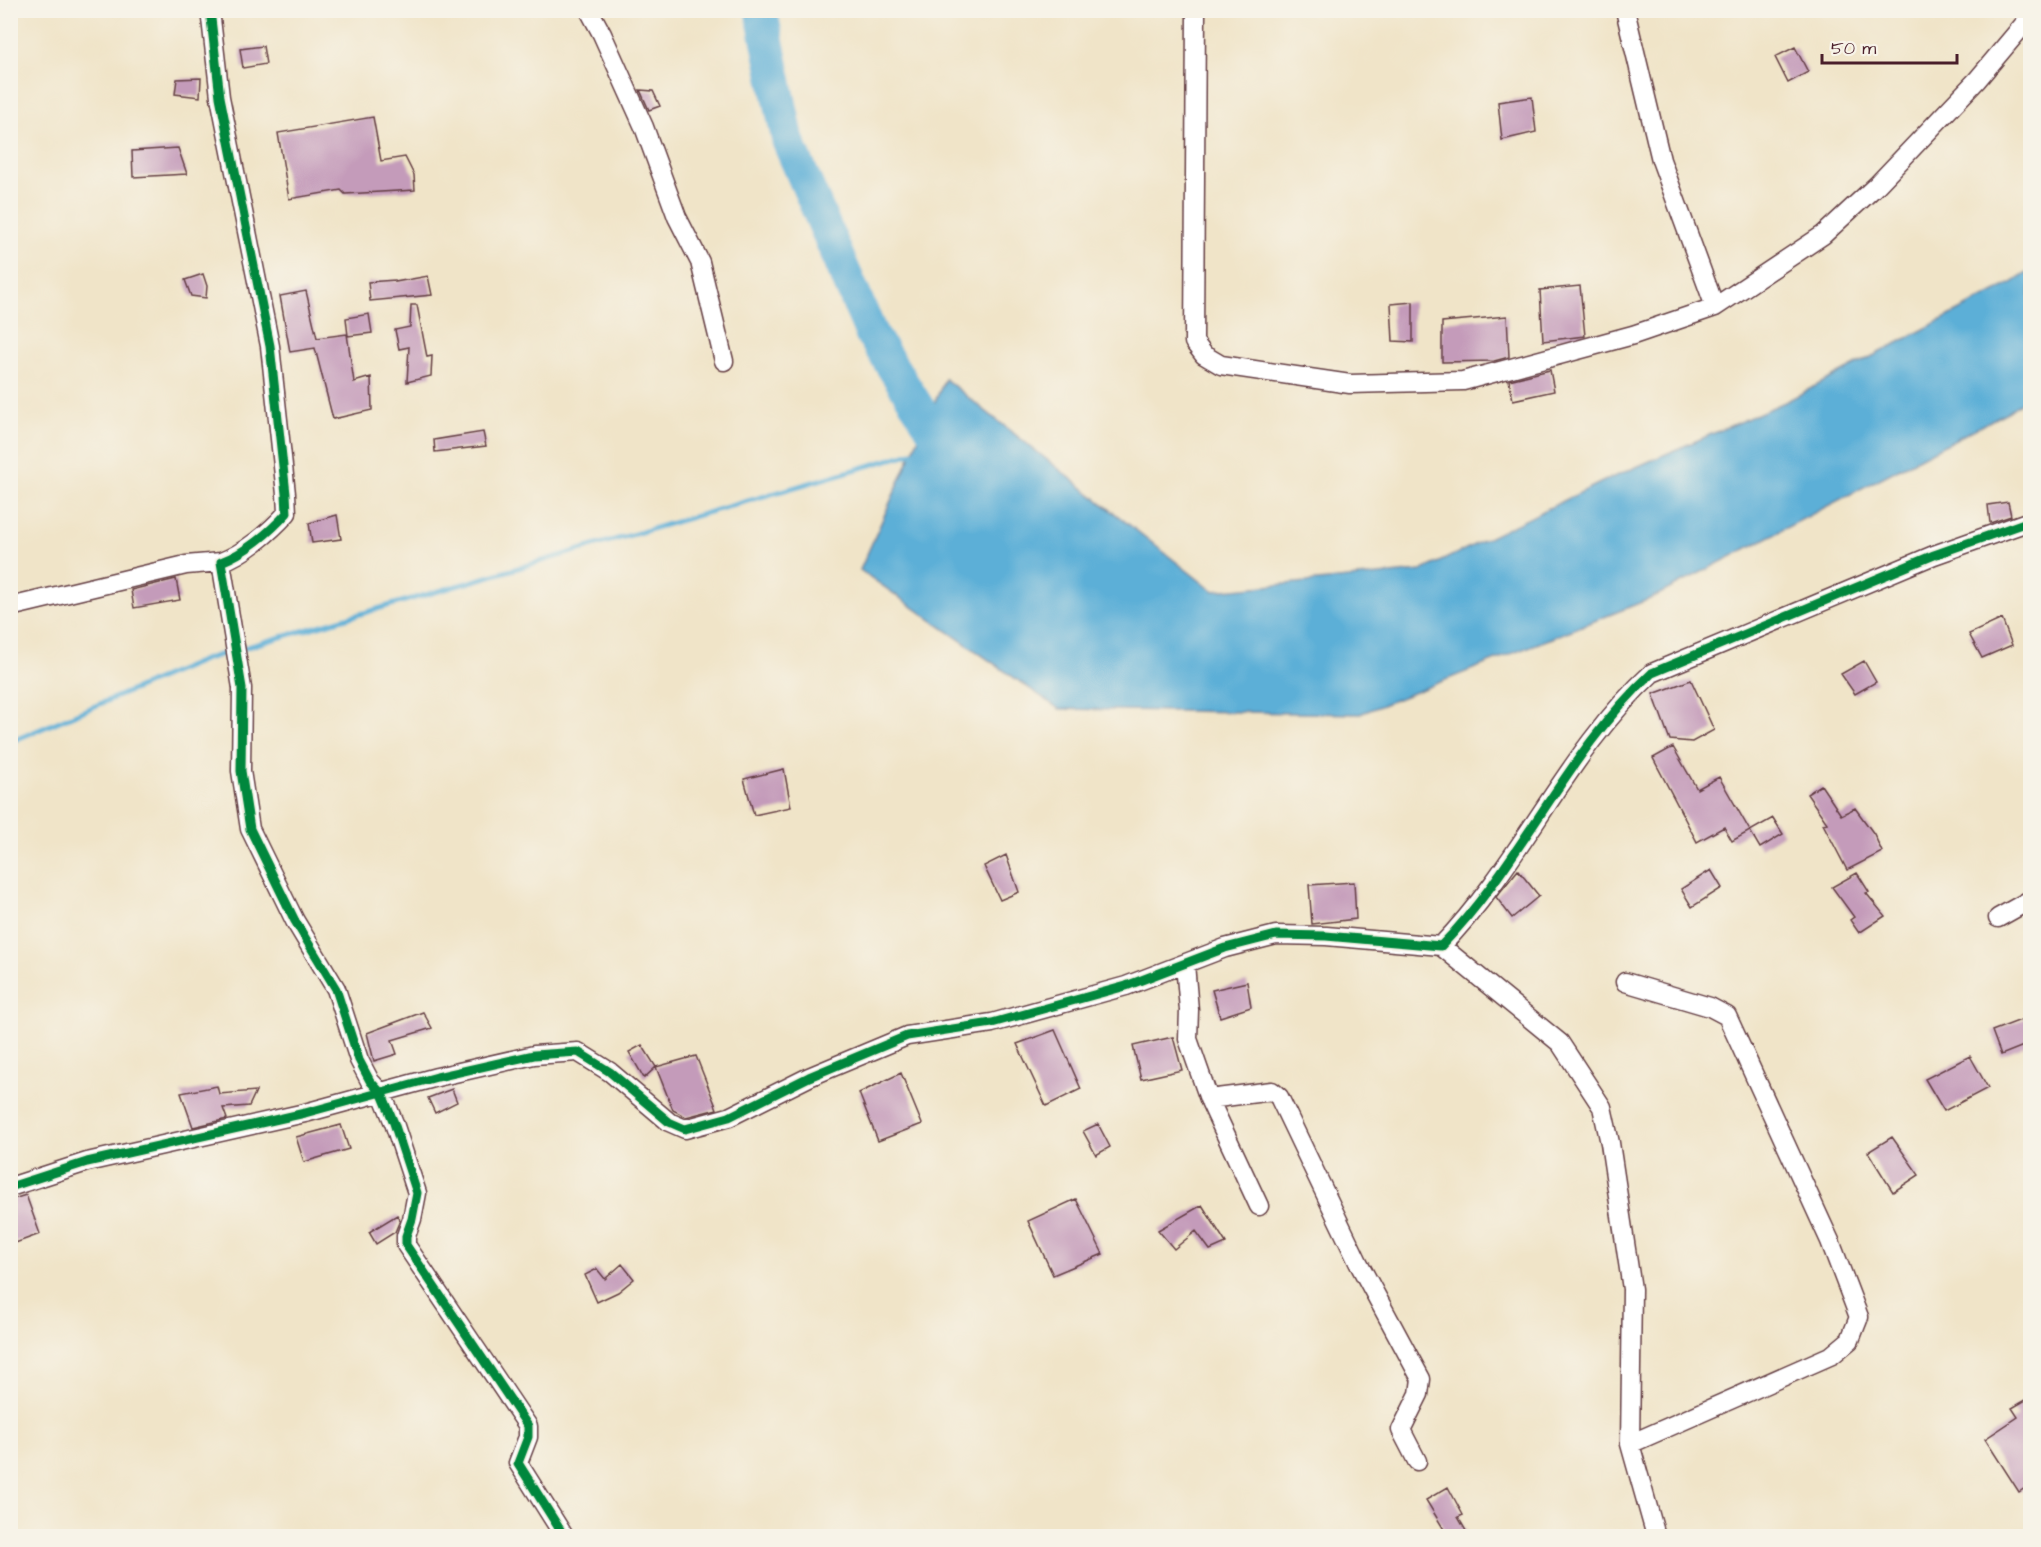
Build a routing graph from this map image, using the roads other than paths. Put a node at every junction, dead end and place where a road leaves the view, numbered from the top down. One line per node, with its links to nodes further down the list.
1 (210, 10): 9 (street)
2 (589, 10): 7 (street)
3 (1196, 10): 6 (street)
4 (1625, 10): 6 (street)
5 (2031, 17): 6 (street)
6 (1715, 307)
7 (724, 361)
8 (2031, 521): 13 (street)
9 (221, 562): 10 (street); 16 (street)
10 (10, 607)
11 (2031, 900): 12 (street)
12 (1998, 918)
13 (1441, 946): 14 (street); 20 (street)
14 (1185, 964): 16 (street); 17 (street)
15 (1625, 982): 20 (street)
16 (382, 1094): 18 (street); 22 (street)
17 (1209, 1098): 19 (street); 21 (street)
18 (10, 1187)
19 (1259, 1206)
20 (1630, 1444): 23 (street)
21 (1417, 1461)
22 (564, 1536)
23 (1656, 1536)

